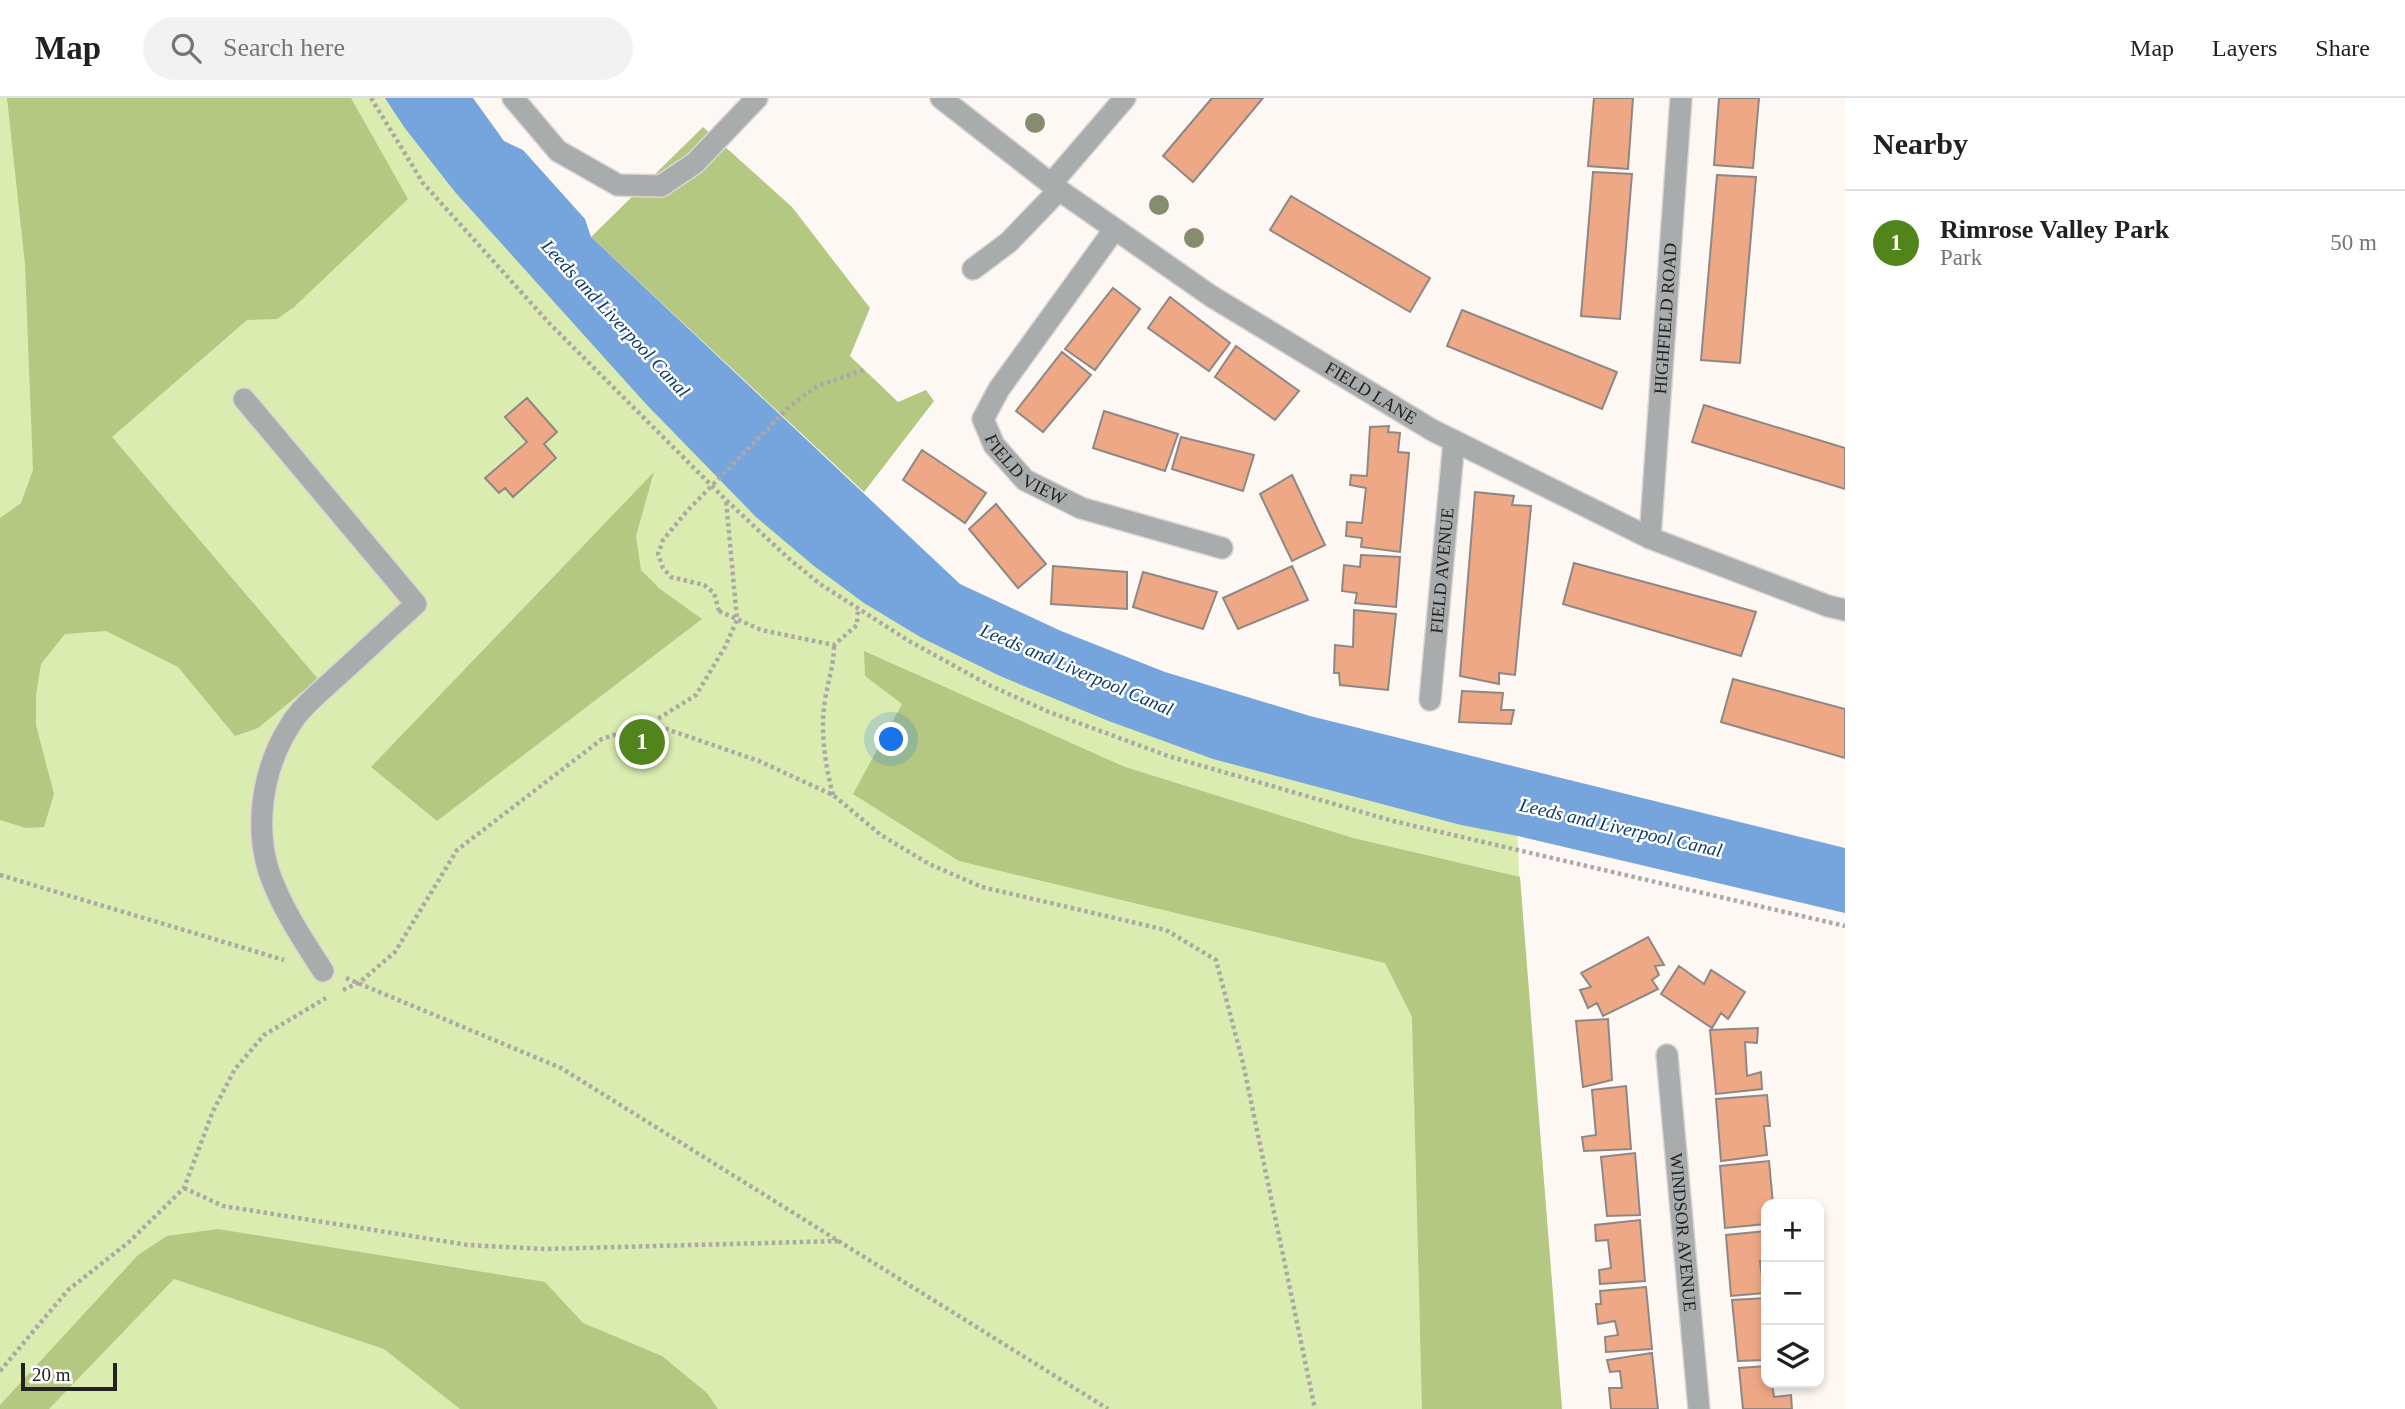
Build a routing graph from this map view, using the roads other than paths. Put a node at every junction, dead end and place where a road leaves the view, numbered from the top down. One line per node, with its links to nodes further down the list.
1 (513, 98): 2 (street)
2 (757, 98)
3 (941, 98): 6 (street, FIELD LANE)
4 (1125, 98): 6 (street)
5 (1681, 98): 11 (street, HIGHFIELD ROAD)
6 (1055, 187): 7 (street, FIELD LANE); 8 (street)
7 (1114, 230): 10 (street, FIELD LANE); 12 (street, FIELD VIEW)
8 (973, 269)
9 (244, 399): 15 (street)
10 (1454, 441): 11 (street, FIELD LANE); 14 (street, FIELD AVENUE)
11 (1650, 538): 13 (street, FIELD LANE)
12 (1222, 548)
13 (1845, 610)
14 (1430, 700)
15 (323, 971)
16 (1667, 1055): 17 (street, WINDSOR AVENUE)
17 (1699, 1409)

